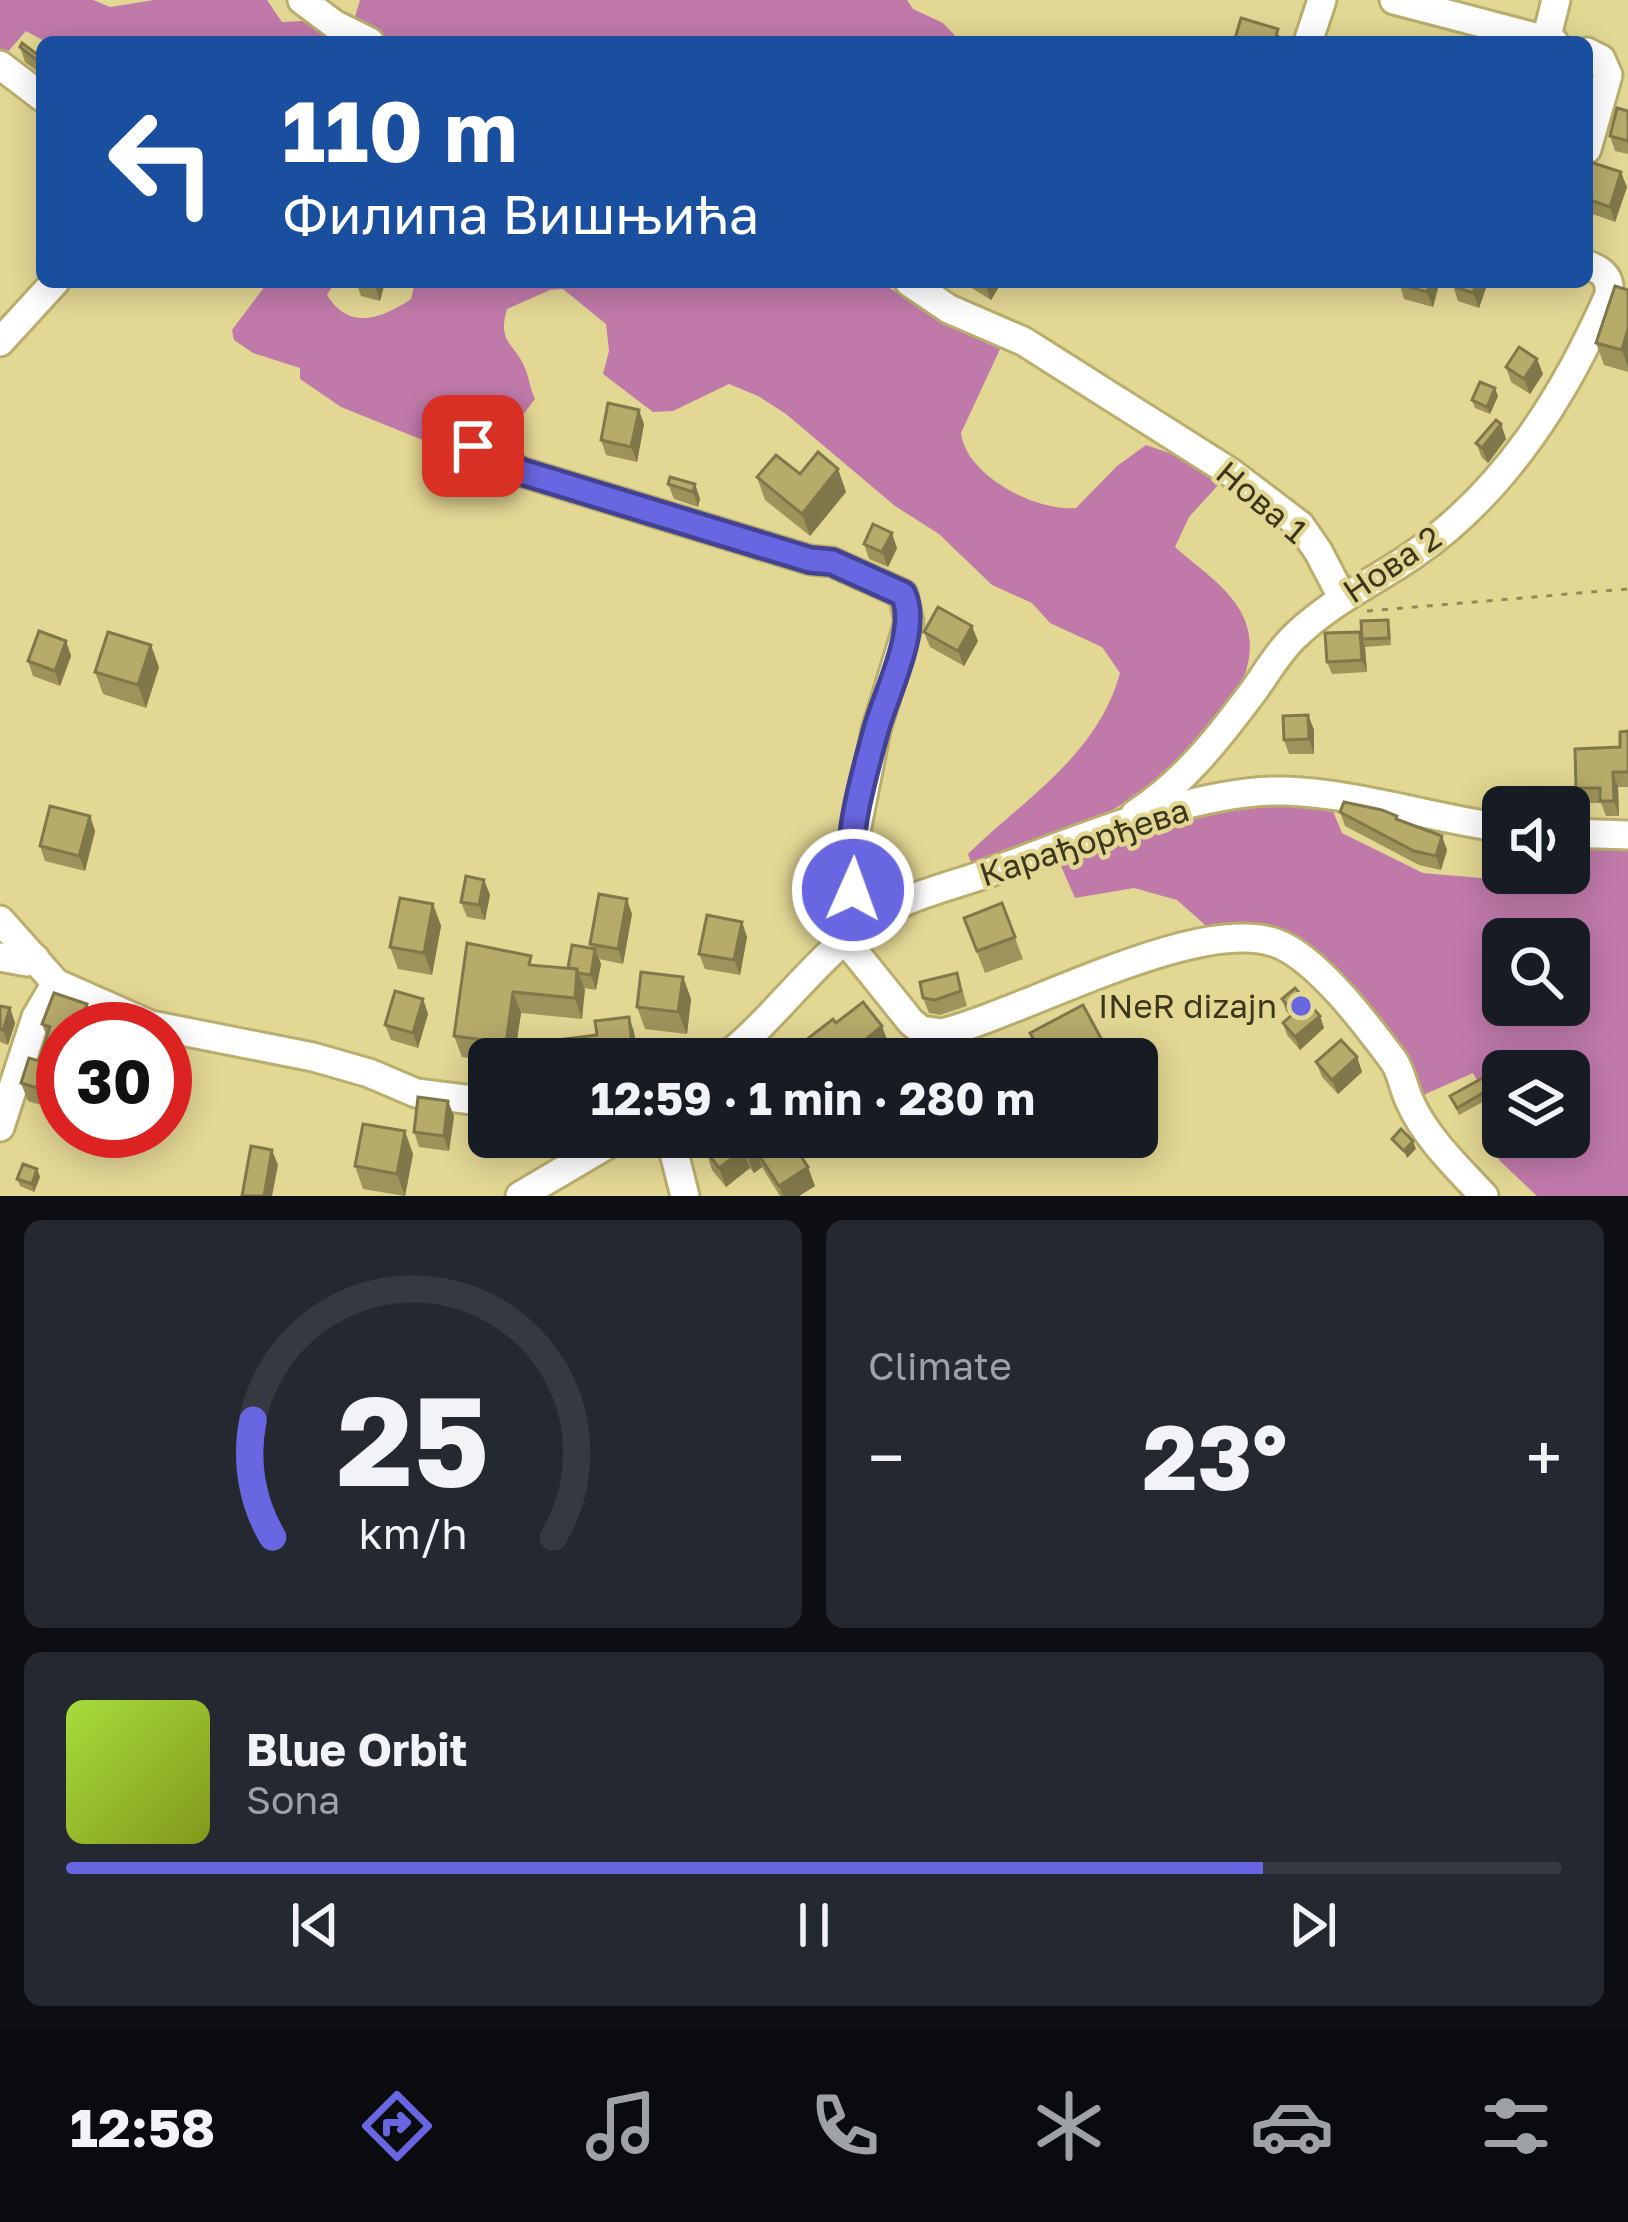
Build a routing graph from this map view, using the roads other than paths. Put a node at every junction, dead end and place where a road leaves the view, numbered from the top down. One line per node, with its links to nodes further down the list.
1 (302, 0): 5 (street)
2 (1322, 0): 6 (street)
3 (1394, 0): 7 (street)
4 (1556, 0): 8 (street)
5 (358, 36)
6 (1310, 36)
7 (1531, 36)
8 (1551, 36)
9 (1593, 55): 12 (street)
10 (2, 72): 11 (street)
11 (36, 93)
12 (1593, 128)
13 (1593, 267): 18 (street, Нова 2)
14 (50, 288): 16 (street)
15 (918, 288): 18 (street, Нова 1)
16 (0, 343)
17 (473, 446): 24 (street)
18 (1342, 597): 20 (street, Нова 2)
19 (1482, 824): 20 (street, Карађорђева)
20 (1106, 831): 24 (street, Карађорђева)
21 (1590, 834): 22 (street)
22 (1628, 836)
23 (0, 920): 27 (street)
24 (870, 920): 25 (street, Карађорђева)
25 (846, 941): 29 (street, Карађорђева); 36 (street)
26 (0, 957): 27 (street)
27 (35, 958): 28 (street)
28 (56, 983): 30 (street); 31 (street)
29 (749, 1038)
30 (468, 1099)
31 (0, 1127)
32 (584, 1158): 34 (street)
33 (675, 1158): 35 (street)
34 (520, 1196)
35 (685, 1196)
36 (1484, 1196)

